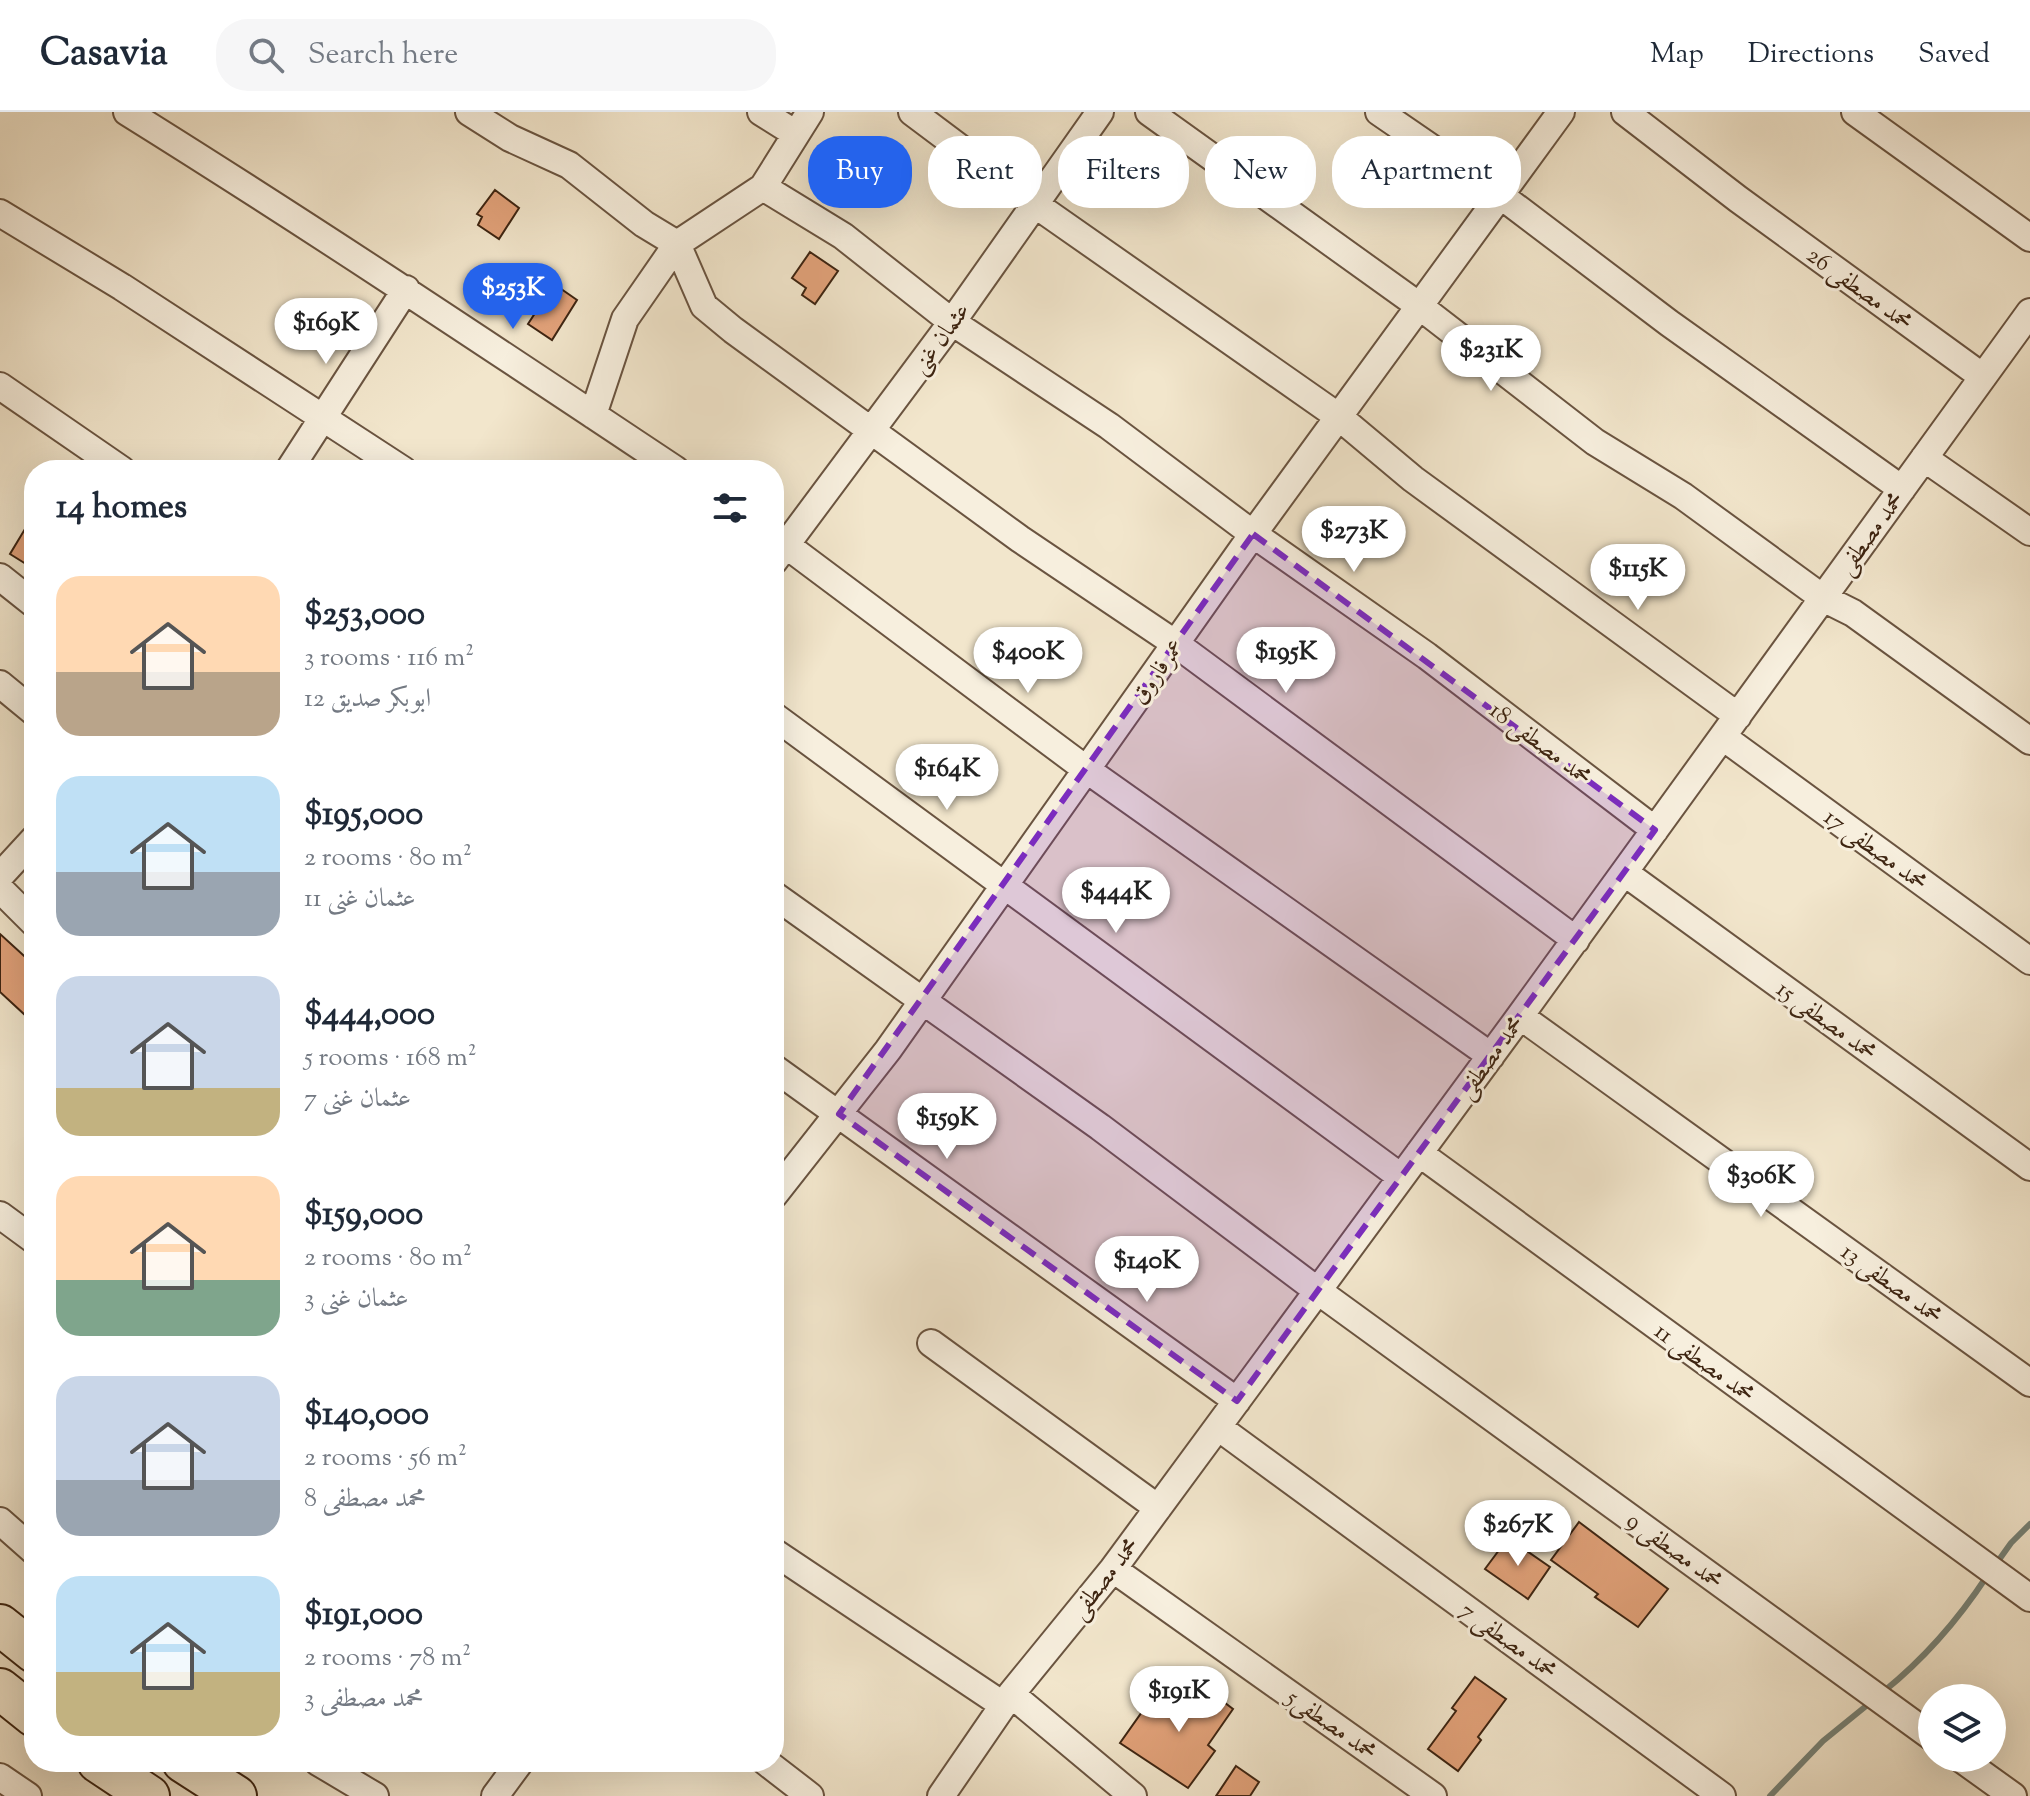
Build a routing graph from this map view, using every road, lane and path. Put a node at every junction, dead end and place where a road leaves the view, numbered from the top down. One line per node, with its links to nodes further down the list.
1 (469, 112): 23 (street)
2 (761, 112): 11 (street)
3 (912, 112): 12 (street, محمد مصطفی 17)
4 (1100, 112): 16 (street, عثمان غنی)
5 (1149, 112): 25 (street)
6 (1379, 112): 13 (street)
7 (1561, 112): 14 (street, عمرفاروق)
8 (1625, 112): 28 (street, محمد مصطفی 26)
9 (1855, 112): 22 (street)
10 (136, 114): 24 (street)
11 (803, 123): 15 (street)
12 (944, 136)
13 (1414, 136)
14 (1521, 166)
15 (763, 187): 23 (street); 27 (street, محمد مصطفی 18)
16 (1042, 196)
17 (1034, 208): 27 (street, عثمان غنی)
18 (1040, 208): 32 (street, محمد مصطفی 17)
19 (1490, 208): 25 (street, عمرفاروق)
20 (1517, 208): 39 (street)
21 (0, 213): 31 (street)
22 (2030, 238)
23 (677, 244): 30 (street); 33 (street)
24 (406, 289): 30 (street); 31 (street)
25 (1418, 305): 32 (street, عمرفاروق); 46 (street)
26 (2030, 312): 28 (street, محمد مصطفی)
27 (952, 322): 33 (street, عثمان غنی); 41 (street, محمد مصطفی 18)
28 (1983, 377): 34 (street, محمد مصطفی)
29 (0, 386): 35 (street)
30 (593, 415): 38 (street)
31 (322, 416): 36 (street); 37 (street)
32 (1339, 417): 41 (street, عمرفاروق); 51 (street, محمد مصطفی 17)
33 (873, 430): 42 (street, عثمان غنی); 47 (street)
34 (1924, 458): 39 (street, محمد مصطفی); 40 (street)
35 (107, 460)
36 (295, 460)
37 (388, 460)
38 (661, 460)
39 (1902, 489): 46 (street, محمد مصطفی)
40 (2030, 532)
41 (1253, 534): 47 (street, عمرفاروق); 54 (street, محمد مصطفی 18)
42 (784, 540)
43 (784, 551): 53 (street)
44 (0, 577): 45 (street)
45 (24, 596)
46 (1823, 598): 51 (street, محمد مصطفی); 52 (street)
47 (1176, 644): 53 (street, عمرفاروق); 62 (street)
48 (0, 684): 49 (street)
49 (24, 704)
50 (784, 724): 58 (street)
51 (1731, 726): 54 (street, محمد مصطفی); 63 (street, محمد مصطفی 17)
52 (2030, 741)
53 (1087, 770): 58 (street, عمرفاروق); 66 (street)
54 (1655, 830): 56 (street, محمد مصطفی)
55 (24, 850): 57 (street)
56 (1625, 873): 62 (street, محمد مصطفی); 70 (street, محمد مصطفی 15)
57 (0, 876)
58 (1006, 885): 64 (street, عمرفاروق); 71 (street)
59 (0, 889): 61 (street)
60 (784, 902): 64 (street, محمد مصطفی 9)
61 (24, 913)
62 (1576, 940): 65 (street, محمد مصطفی)
63 (2030, 961)
64 (923, 1000): 68 (street, عمرفاروق); 73 (street, محمد مصطفی 9)
65 (1520, 1016): 66 (street, محمد مصطفی); 75 (street, محمد مصطفی 13)
66 (1491, 1056): 69 (street, محمد مصطفی)
67 (784, 1075): 68 (street)
68 (839, 1114): 72 (street); 76 (street)
69 (1419, 1153): 71 (street, محمد مصطفی); 83 (street, محمد مصطفی 11)
70 (2030, 1167)
71 (1401, 1177): 73 (street, محمد مصطفی)
72 (784, 1183)
73 (1318, 1291): 76 (street, محمد مصطفی); 89 (street, محمد مصطفی 9)
74 (931, 1343): 78 (street)
75 (2030, 1383)
76 (1237, 1401): 77 (street, محمد مصطفی)
77 (1218, 1427): 78 (street, محمد مصطفی); 106 (street, محمد مصطفی 7)
78 (1158, 1508): 82 (street, محمد مصطفی)
79 (0, 1521): 80 (street)
80 (24, 1542)
81 (784, 1558): 87 (street)
82 (1113, 1569): 87 (street, محمد مصطفی); 105 (street, محمد مصطفی5)
83 (2030, 1598)
84 (0, 1625): 85 (highway)
85 (24, 1644)
86 (0, 1689): 88 (highway)
87 (1007, 1699): 103 (street, محمد مصطفی); 104 (street)
88 (24, 1708)
89 (1918, 1727)
90 (113, 1772): 98 (highway)
91 (199, 1772): 99 (highway)
92 (335, 1772): 100 (street)
93 (513, 1772): 101 (street)
94 (779, 1772): 102 (street)
95 (1980, 1772): 107 (street)
96 (1, 1780): 97 (street)
97 (28, 1796)
98 (149, 1796)
99 (236, 1796)
100 (375, 1796)
101 (495, 1796)
102 (810, 1796)
103 (941, 1796)
104 (1133, 1796)
105 (1433, 1796)
106 (1722, 1796)
107 (2013, 1796)

